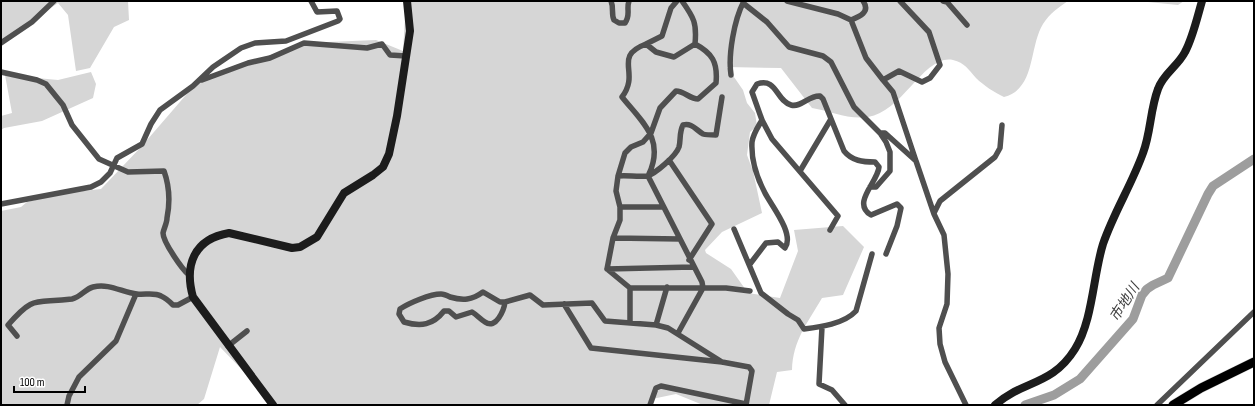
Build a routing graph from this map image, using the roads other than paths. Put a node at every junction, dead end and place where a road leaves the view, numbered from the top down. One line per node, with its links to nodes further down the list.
1 (54, 1): 16 (street)
2 (312, 1): 23 (street)
3 (407, 1): 19 (street)
4 (611, 1): 5 (street)
5 (629, 1)
6 (677, 1): 17 (street)
7 (682, 1): 18 (street)
8 (787, 1): 14 (street)
9 (863, 1): 14 (street)
10 (900, 1): 22 (street)
11 (943, 1): 15 (street)
12 (1202, 1): 76 (street)
13 (743, 2): 21 (street); 29 (street)
14 (851, 20): 22 (street)
15 (966, 25)
16 (1, 43)
17 (646, 44): 18 (street); 28 (street)
18 (695, 44): 28 (street)
19 (406, 56): 23 (street); 51 (street)
20 (1, 72): 32 (street)
21 (731, 75)
22 (883, 80): 31 (street)
23 (198, 81): 32 (street)
24 (722, 97): 30 (street)
25 (830, 119): 26 (street); 33 (street); 36 (street)
26 (762, 120): 33 (street); 48 (street)
27 (1002, 125): 40 (street)
28 (651, 133): 34 (street); 35 (street)
29 (880, 133): 31 (street); 36 (street)
30 (670, 160): 35 (street); 47 (street)
31 (916, 161): 40 (street)
32 (114, 165): 37 (street); 51 (street)
33 (800, 171): 42 (street)
34 (618, 176): 35 (street); 38 (street)
35 (648, 176): 39 (street)
36 (870, 187): 46 (street)
37 (1, 204)
38 (620, 207): 39 (street); 43 (street)
39 (663, 207): 44 (street)
40 (934, 214): 75 (street)
41 (734, 229): 48 (street)
42 (830, 230)
43 (613, 238): 44 (street); 50 (street)
44 (680, 239): 47 (street)
45 (872, 254): 63 (street)
46 (886, 254)
47 (689, 260): 49 (street)
48 (750, 264): 63 (street)
49 (693, 267): 50 (street); 54 (street)
50 (607, 269): 53 (street)
51 (189, 275): 57 (street)
52 (668, 287): 53 (street); 54 (street); 62 (street)
53 (630, 288): 61 (street)
54 (703, 288): 55 (street); 65 (street)
55 (750, 291)
56 (136, 294): 57 (street); 66 (street); 71 (street)
57 (192, 297): 67 (street)
58 (505, 302): 58 (street); 59 (street)
59 (564, 304): 61 (street); 68 (street)
60 (1254, 312): 77 (street)
61 (630, 323): 62 (street)
62 (656, 325): 65 (street)
63 (822, 326): 74 (street)
64 (247, 331): 67 (street)
65 (678, 333): 68 (street)
66 (17, 336)
67 (228, 346): 72 (street)
68 (722, 362): 70 (street)
69 (1254, 362): 78 (main road)
70 (746, 404): 73 (street)
71 (66, 405)
72 (273, 405)
73 (650, 405)
74 (845, 405)
75 (966, 405)
76 (995, 405)
77 (1157, 405)
78 (1173, 405)

